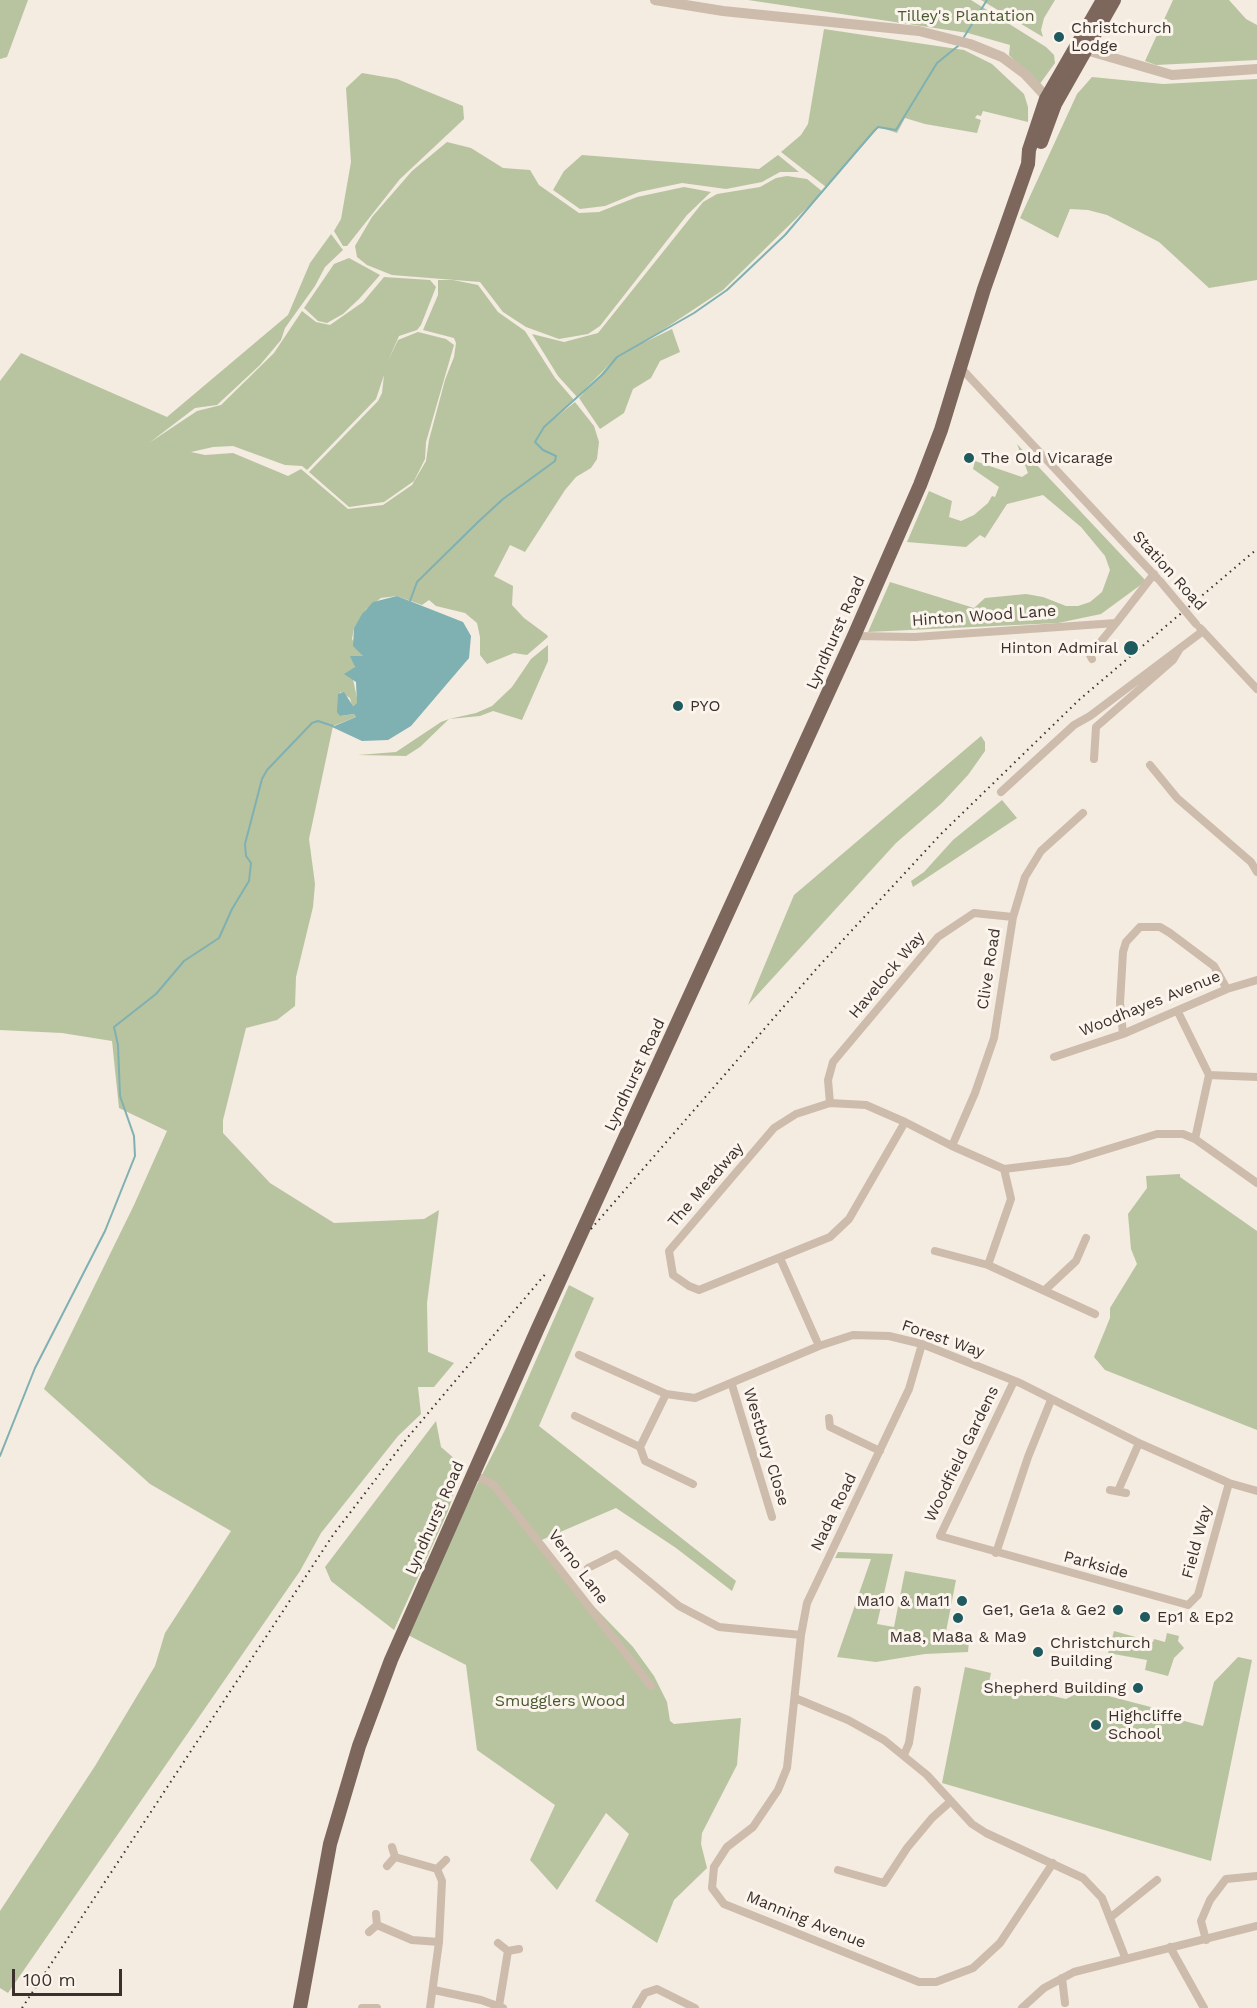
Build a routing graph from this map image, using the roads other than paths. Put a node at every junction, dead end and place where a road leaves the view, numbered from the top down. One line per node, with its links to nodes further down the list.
1 (655, 0): 6 (street)
2 (1103, 0): 4 (main road, Lyndhurst Road)
3 (1114, 0): 4 (main road, Lyndhurst Road)
4 (1080, 49): 5 (street); 6 (main road, Lyndhurst Road)
5 (1257, 69)
6 (1051, 102): 7 (main road, Lyndhurst Road)
7 (961, 368): 8 (street, Station Road); 11 (main road, Lyndhurst Road)
8 (1157, 578): 9 (street); 10 (street, Station Road, bridge)
9 (1116, 623): 11 (street, Hinton Wood Lane); 13 (street)
10 (1203, 631): 12 (street, Station Road); 14 (street)
11 (854, 636): 52 (main road, Lyndhurst Road)
12 (1181, 647): 15 (street); 17 (street, Station Road)
13 (1090, 655)
14 (1257, 689)
15 (1094, 759)
16 (1150, 765): 19 (street)
17 (1001, 792)
18 (1083, 813): 20 (street, Clive Road)
19 (1257, 872)
20 (1013, 917): 28 (street, Havelock Way); 31 (street, Clive Road)
21 (1257, 980): 22 (street, Woodhayes Avenue)
22 (1227, 989): 23 (street, Woodhayes Avenue); 24 (street)
23 (1178, 1012): 24 (street, Woodhayes Avenue); 26 (street)
24 (1123, 1034): 25 (street, Woodhayes Avenue)
25 (1054, 1057)
26 (1209, 1075): 27 (street); 30 (street)
27 (1257, 1077)
28 (830, 1103): 29 (street, The Meadway); 36 (street, The Meadway)
29 (905, 1122): 31 (street); 36 (street, The Meadway)
30 (1195, 1139): 32 (street); 33 (street)
31 (952, 1146): 32 (street)
32 (1005, 1169): 37 (street)
33 (1257, 1183)
34 (1086, 1238): 38 (street)
35 (935, 1251): 37 (street)
36 (780, 1258): 41 (street)
37 (988, 1266): 38 (street)
38 (1045, 1290): 39 (street)
39 (1095, 1314)
40 (922, 1344): 41 (street, Forest Way); 43 (street, Forest Way); 51 (street, Nada Road)
41 (819, 1346): 44 (street, Forest Way)
42 (579, 1355): 45 (street, Forest Way)
43 (1014, 1381): 46 (street, Forest Way); 58 (street, Woodfield Gardens)
44 (732, 1385): 45 (street, Forest Way); 57 (street, Westbury Close)
45 (666, 1394): 50 (street)
46 (1052, 1400): 49 (street, Forest Way); 58 (street)
47 (575, 1416): 50 (street)
48 (828, 1426): 51 (street)
49 (1139, 1443): 53 (street, Forest Way); 55 (street)
50 (640, 1447): 54 (street)
51 (880, 1451): 61 (street, Nada Road)
52 (472, 1473): 62 (street, Verno Lane); 93 (main road, Lyndhurst Road)
53 (1229, 1483): 56 (street, Forest Way); 60 (street, Field Way)
54 (693, 1484)
55 (1118, 1491)
56 (1257, 1491)
57 (772, 1517)
58 (996, 1553): 60 (street, Parkside)
59 (588, 1568): 61 (street)
60 (1188, 1605)
61 (801, 1635): 64 (street, Nada Road)
62 (651, 1686)
63 (917, 1690): 65 (street)
64 (795, 1698): 65 (street); 70 (street, Manning Avenue)
65 (904, 1755): 66 (street)
66 (951, 1801): 70 (street); 73 (street)
67 (392, 1847): 68 (street)
68 (395, 1857): 71 (street); 72 (street)
69 (446, 1860): 72 (street)
70 (1053, 1863): 77 (street)
71 (387, 1866)
72 (437, 1869): 82 (street)
73 (838, 1870)
74 (1257, 1876): 81 (street)
75 (1157, 1880): 77 (street)
76 (376, 1914): 78 (street)
77 (1111, 1917): 87 (street)
78 (377, 1925): 80 (street); 82 (street)
79 (1257, 1926): 81 (street)
80 (369, 1932)
81 (1206, 1940): 84 (street)
82 (438, 1941): 89 (street)
83 (498, 1943): 86 (street)
84 (1170, 1947): 87 (street); 91 (street)
85 (519, 1949): 86 (street)
86 (507, 1951): 92 (street)
87 (1125, 1957): 88 (street)
88 (1062, 1978): 90 (street); 99 (street)
89 (434, 1990): 92 (street); 96 (street)
90 (1065, 2003)
91 (1203, 2006): 100 (street)
92 (501, 2007)
93 (300, 2008)
94 (362, 2008): 95 (street)
95 (377, 2008)
96 (430, 2008)
97 (636, 2008): 98 (street)
98 (695, 2008)
99 (1022, 2008)
100 (1192, 2008)

